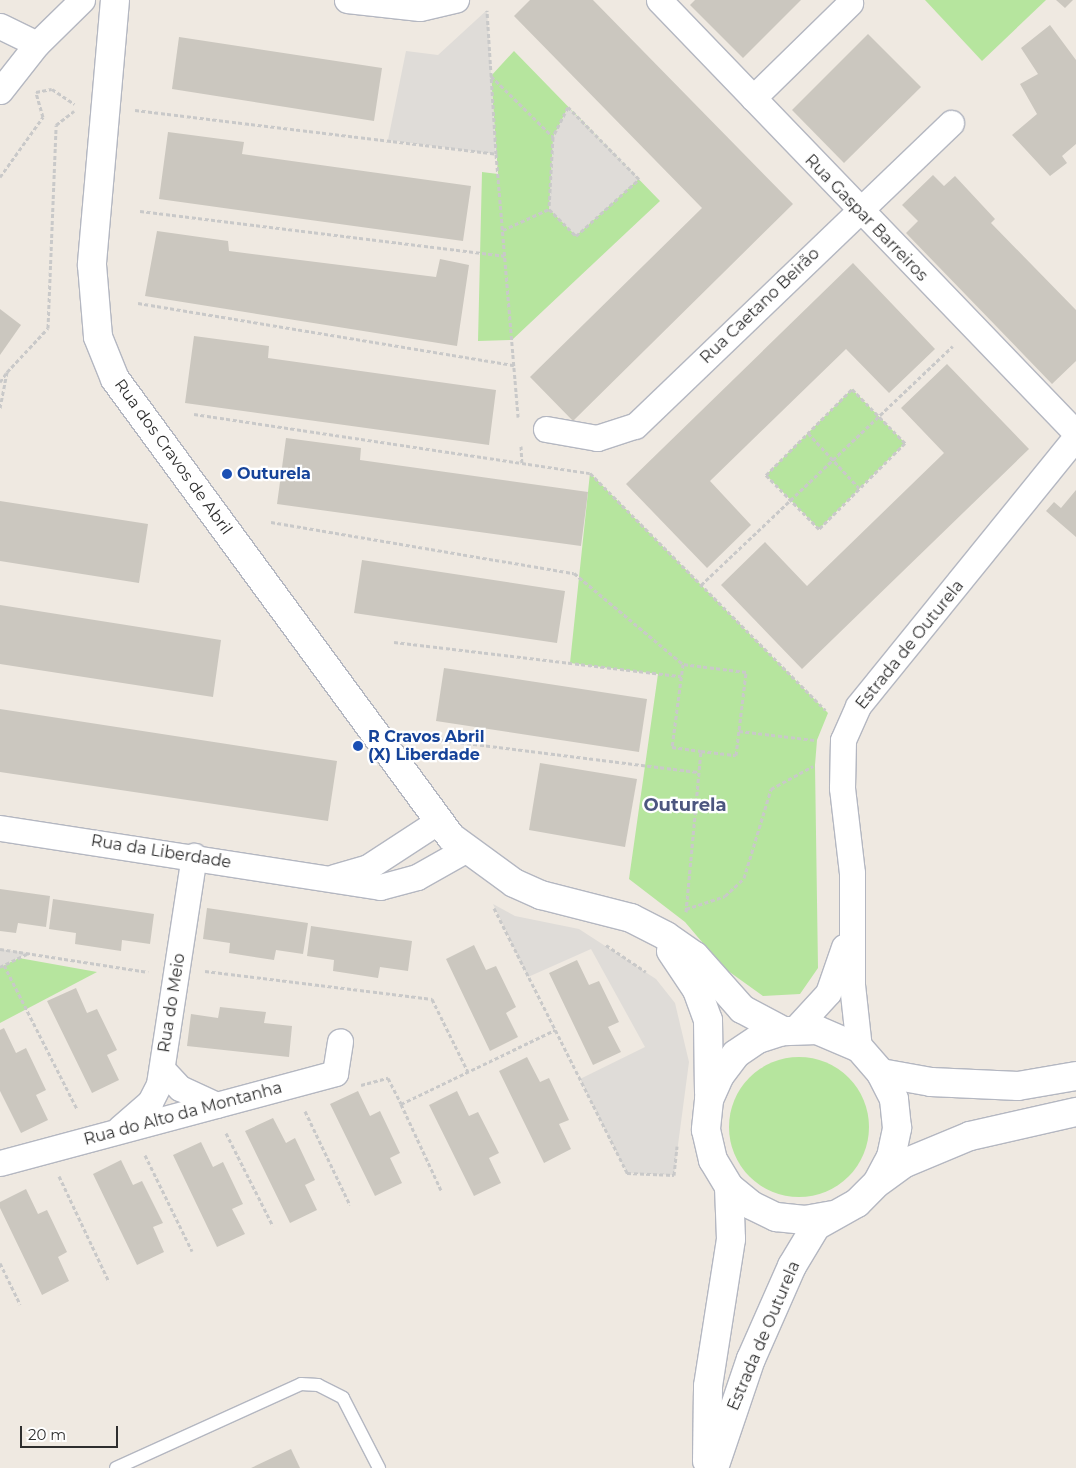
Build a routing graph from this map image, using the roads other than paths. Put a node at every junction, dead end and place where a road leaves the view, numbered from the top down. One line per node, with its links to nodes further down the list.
1 (82, 0): 8 (street)
2 (115, 0): 16 (street, Rua dos Cravos de Abril)
3 (347, 0): 4 (street)
4 (456, 0)
5 (668, 3): 10 (street, Rua Gaspar Barreiros)
6 (850, 3): 10 (street)
7 (0, 26): 8 (street)
8 (37, 44): 9 (street)
9 (0, 91)
10 (753, 98): 12 (street, Rua Gaspar Barreiros)
11 (951, 122): 12 (street, Rua Caetano Beirão)
12 (859, 212): 13 (street, Rua Caetano Beirão); 14 (street, Rua Gaspar Barreiros)
13 (546, 429)
14 (1076, 433)
15 (1076, 437): 22 (street, Estrada de Outurela)
16 (440, 820): 18 (street); 20 (street, Rua da Liberdade)
17 (0, 828): 19 (street, Rua da Liberdade)
18 (465, 850): 20 (street, Rua da Liberdade); 21 (street)
19 (194, 856): 20 (street, Rua da Liberdade); 26 (street, Rua do Meio)
20 (322, 879)
21 (632, 918): 23 (street); 29 (street)
22 (851, 918): 23 (street, Estrada de Outurela); 25 (street, Estrada de Outurela)
23 (789, 1030): 25 (street, Estrada de Outurela); 29 (street, Estrada de Outurela)
24 (340, 1041): 31 (street, Rua do Alto da Montanha)
25 (859, 1048): 27 (street, Estrada de Outurela)
26 (162, 1069): 31 (street); 32 (street, Rua do Meio)
27 (881, 1072): 28 (street); 34 (street, Estrada de Outurela)
28 (1076, 1076)
29 (709, 1100): 35 (street, Estrada de Outurela)
30 (1076, 1112): 34 (street)
31 (218, 1114): 32 (street, Rua do Alto da Montanha)
32 (115, 1133): 33 (street, Rua do Alto da Montanha)
33 (0, 1163)
34 (877, 1183): 36 (street, Estrada de Outurela)
35 (729, 1187): 36 (street, Estrada de Outurela); 39 (street, Estrada de Outurela)
36 (832, 1215): 40 (street, Estrada de Outurela)
37 (116, 1468): 38 (lane)
38 (379, 1468)
39 (707, 1468)
40 (714, 1468)

